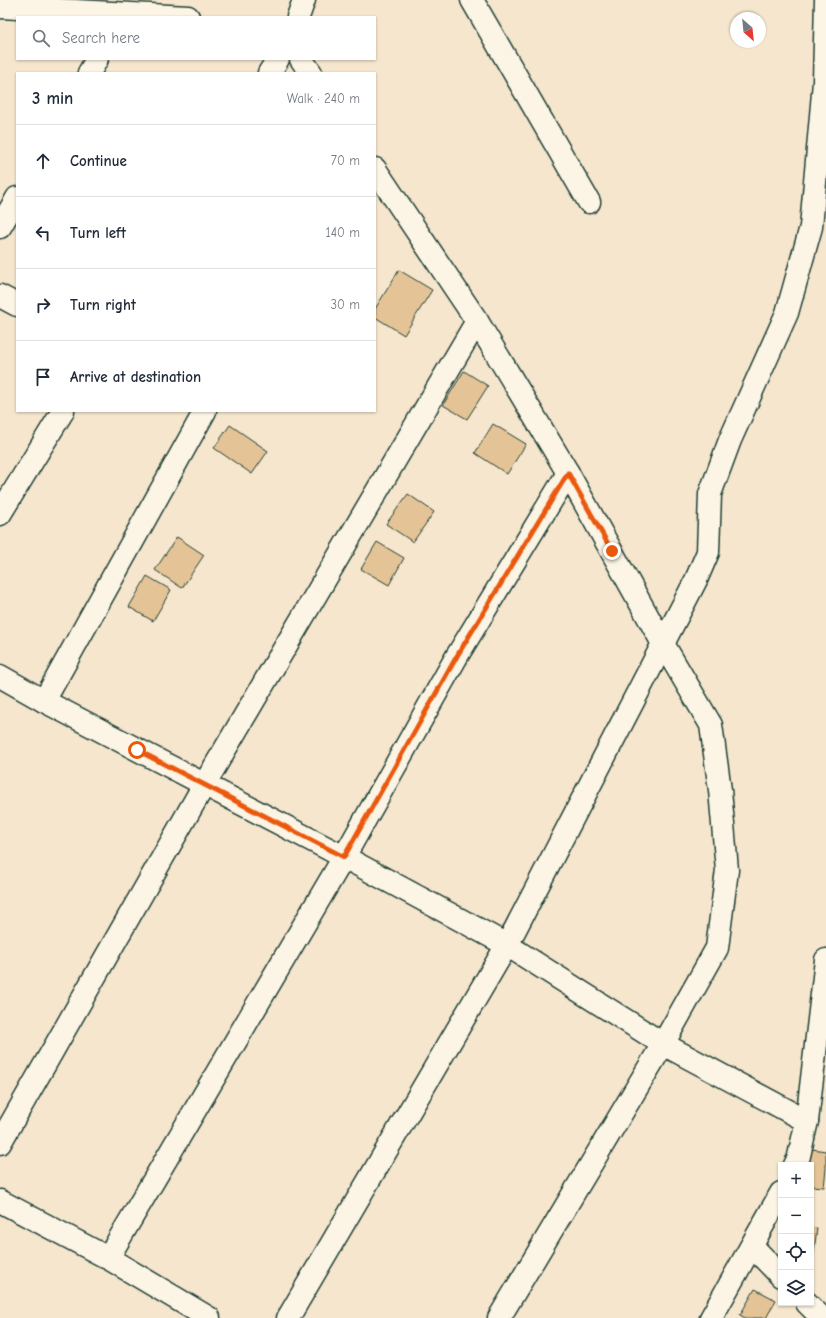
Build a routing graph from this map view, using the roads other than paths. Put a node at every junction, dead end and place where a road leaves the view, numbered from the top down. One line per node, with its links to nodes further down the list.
1 (304, 0): 7 (street)
2 (472, 0): 16 (street)
3 (826, 0): 25 (street)
4 (0, 7): 5 (street)
5 (122, 15): 6 (street)
6 (155, 16)
7 (298, 16)
8 (96, 60): 11 (street)
9 (277, 60): 12 (street)
10 (302, 60): 13 (street)
11 (90, 72)
12 (270, 72)
13 (310, 72)
14 (376, 170): 20 (street)
15 (16, 200): 17 (street)
16 (589, 202)
17 (0, 227)
18 (0, 296): 19 (street)
19 (16, 304)
20 (477, 321): 23 (street); 28 (street)
21 (63, 412): 24 (street)
22 (204, 412): 27 (street)
23 (568, 473): 25 (street); 29 (street)
24 (0, 514)
25 (662, 642): 30 (street); 32 (street)
26 (0, 676): 27 (street)
27 (44, 701): 28 (street)
28 (204, 785): 29 (street); 34 (street)
29 (344, 857): 30 (street); 39 (street)
30 (506, 945): 32 (street); 43 (street)
31 (826, 960): 33 (street)
32 (663, 1044): 33 (street); 44 (street)
33 (807, 1120): 35 (street)
34 (0, 1143)
35 (797, 1162)
36 (778, 1198): 38 (street)
37 (0, 1201): 39 (street)
38 (752, 1246): 40 (street); 45 (street)
39 (108, 1258): 42 (street)
40 (778, 1273)
41 (810, 1306): 46 (street)
42 (209, 1318)
43 (288, 1318)
44 (499, 1318)
45 (711, 1318)
46 (822, 1318)

